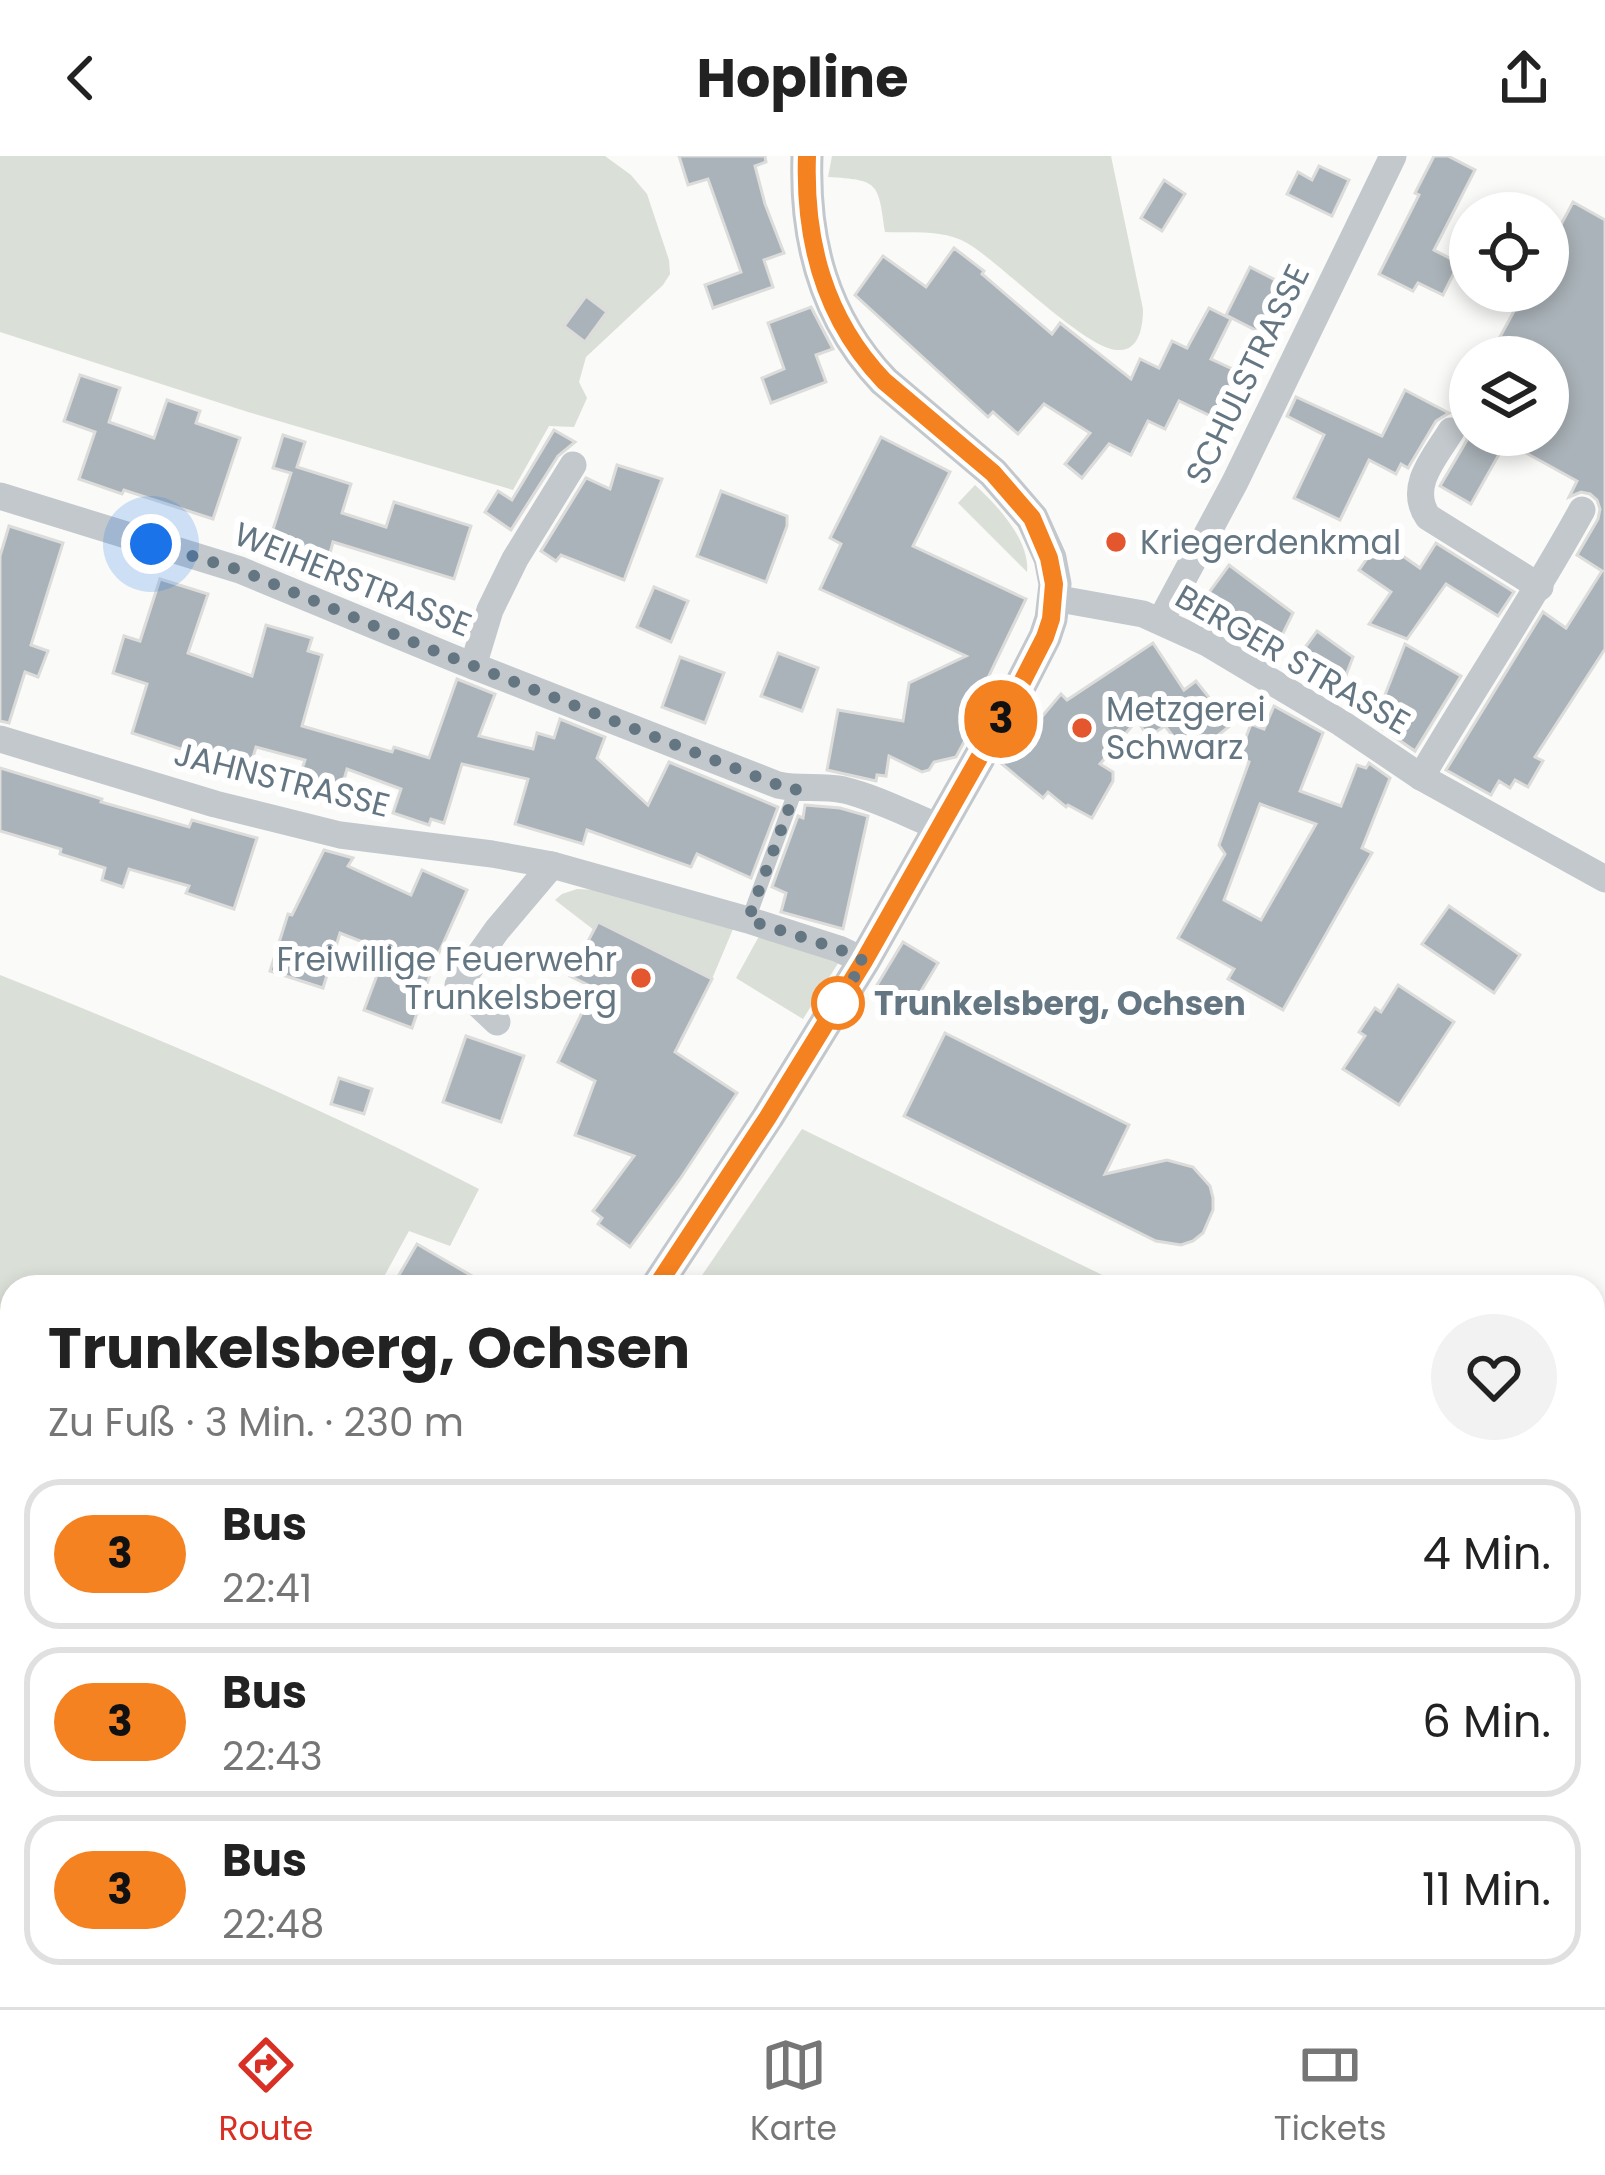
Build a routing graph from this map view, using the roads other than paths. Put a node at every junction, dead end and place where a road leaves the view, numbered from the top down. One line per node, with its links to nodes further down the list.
1 (807, 156): 8 (street)
2 (1393, 156): 9 (street, SCHULSTRASSE)
3 (1449, 434): 7 (street)
4 (573, 465): 10 (street, WEIHERSTRASSE)
5 (0, 496): 10 (street, WEIHERSTRASSE)
6 (1582, 510): 7 (street, BERGER STRASSE)
7 (1540, 587): 12 (street, BERGER STRASSE)
8 (1054, 598): 9 (street, BERGER STRASSE); 14 (street)
9 (1161, 620): 12 (street, BERGER STRASSE)
10 (473, 666): 13 (street, WEIHERSTRASSE)
11 (0, 739): 15 (street, JAHNSTRASSE)
12 (1421, 777): 16 (street, BERGER STRASSE)
13 (796, 789): 14 (street, WEIHERSTRASSE); 17 (lane)
14 (941, 828): 18 (street)
15 (552, 865): 17 (street, JAHNSTRASSE); 19 (street)
16 (1605, 880)
17 (748, 920): 18 (street, JAHNSTRASSE)
18 (864, 961): 20 (street)
19 (497, 1022)
20 (664, 1275)

